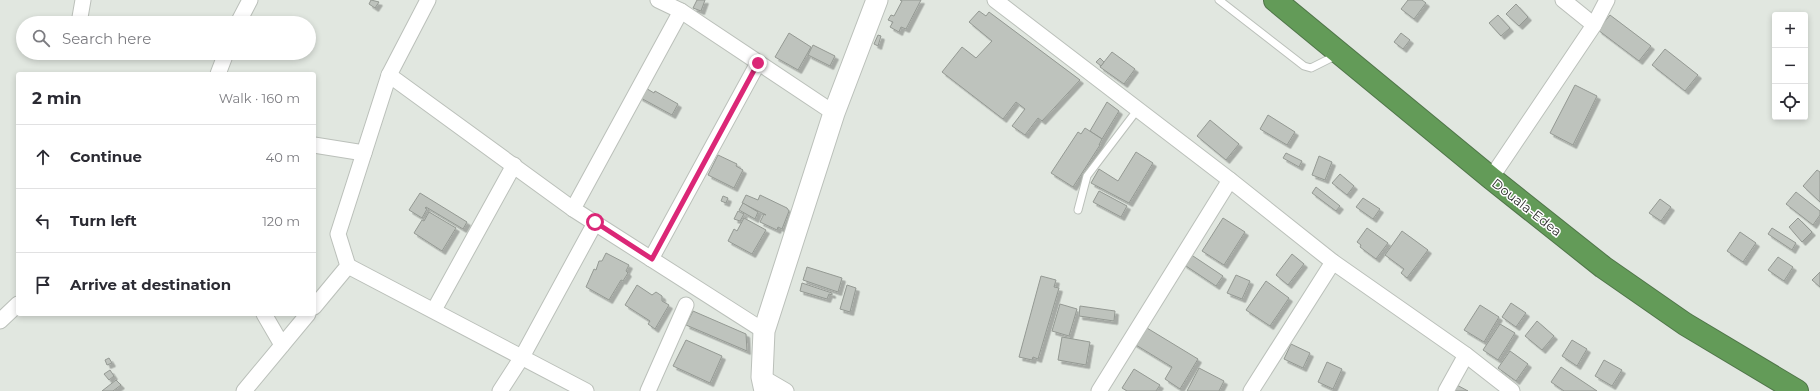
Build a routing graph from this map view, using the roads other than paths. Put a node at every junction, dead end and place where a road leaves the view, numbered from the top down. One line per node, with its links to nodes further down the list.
1 (83, 0): 12 (street)
2 (250, 0): 13 (street)
3 (428, 0): 19 (street)
4 (658, 0): 11 (street)
5 (876, 0): 21 (main road)
6 (995, 0): 20 (street)
7 (1219, 0): 15 (lane)
8 (1275, 0): 15 (highway, Douala-Edea)
9 (1563, 0): 14 (street)
10 (1607, 0): 14 (street)
11 (681, 11): 17 (street); 27 (street)
12 (80, 16)
13 (242, 16)
14 (1594, 25): 25 (street)
15 (1340, 53): 25 (highway, Douala-Edea)
16 (223, 60): 18 (street)
17 (758, 63): 21 (street); 30 (street)
18 (219, 72)
19 (389, 75): 23 (street); 24 (street)
20 (1138, 109): 26 (street); 28 (lane)
21 (834, 113): 40 (main road)
22 (316, 145): 23 (street)
23 (364, 153): 32 (street)
24 (514, 166): 27 (street); 36 (street)
25 (1491, 178): 54 (highway, Douala-Edea)
26 (1230, 180): 31 (street); 45 (street)
27 (573, 208): 29 (street)
28 (1078, 210)
29 (595, 222): 30 (street); 43 (street)
30 (652, 259): 40 (street)
31 (1333, 262): 42 (street); 51 (street)
32 (348, 266): 33 (street); 36 (street)
33 (316, 305)
34 (16, 306): 39 (street)
35 (686, 306): 49 (street)
36 (434, 310): 43 (street)
37 (265, 316): 41 (street)
38 (306, 316): 41 (street)
39 (0, 322)
40 (764, 331): 44 (main road)
41 (282, 345): 46 (street)
42 (1466, 355): 52 (street); 53 (street)
43 (522, 357): 47 (street); 48 (street)
44 (764, 384): 50 (street)
45 (1102, 390)
46 (244, 391)
47 (500, 391)
48 (586, 391)
49 (648, 391)
50 (786, 391)
51 (1251, 391)
52 (1446, 391)
53 (1512, 391)
54 (1796, 391)

